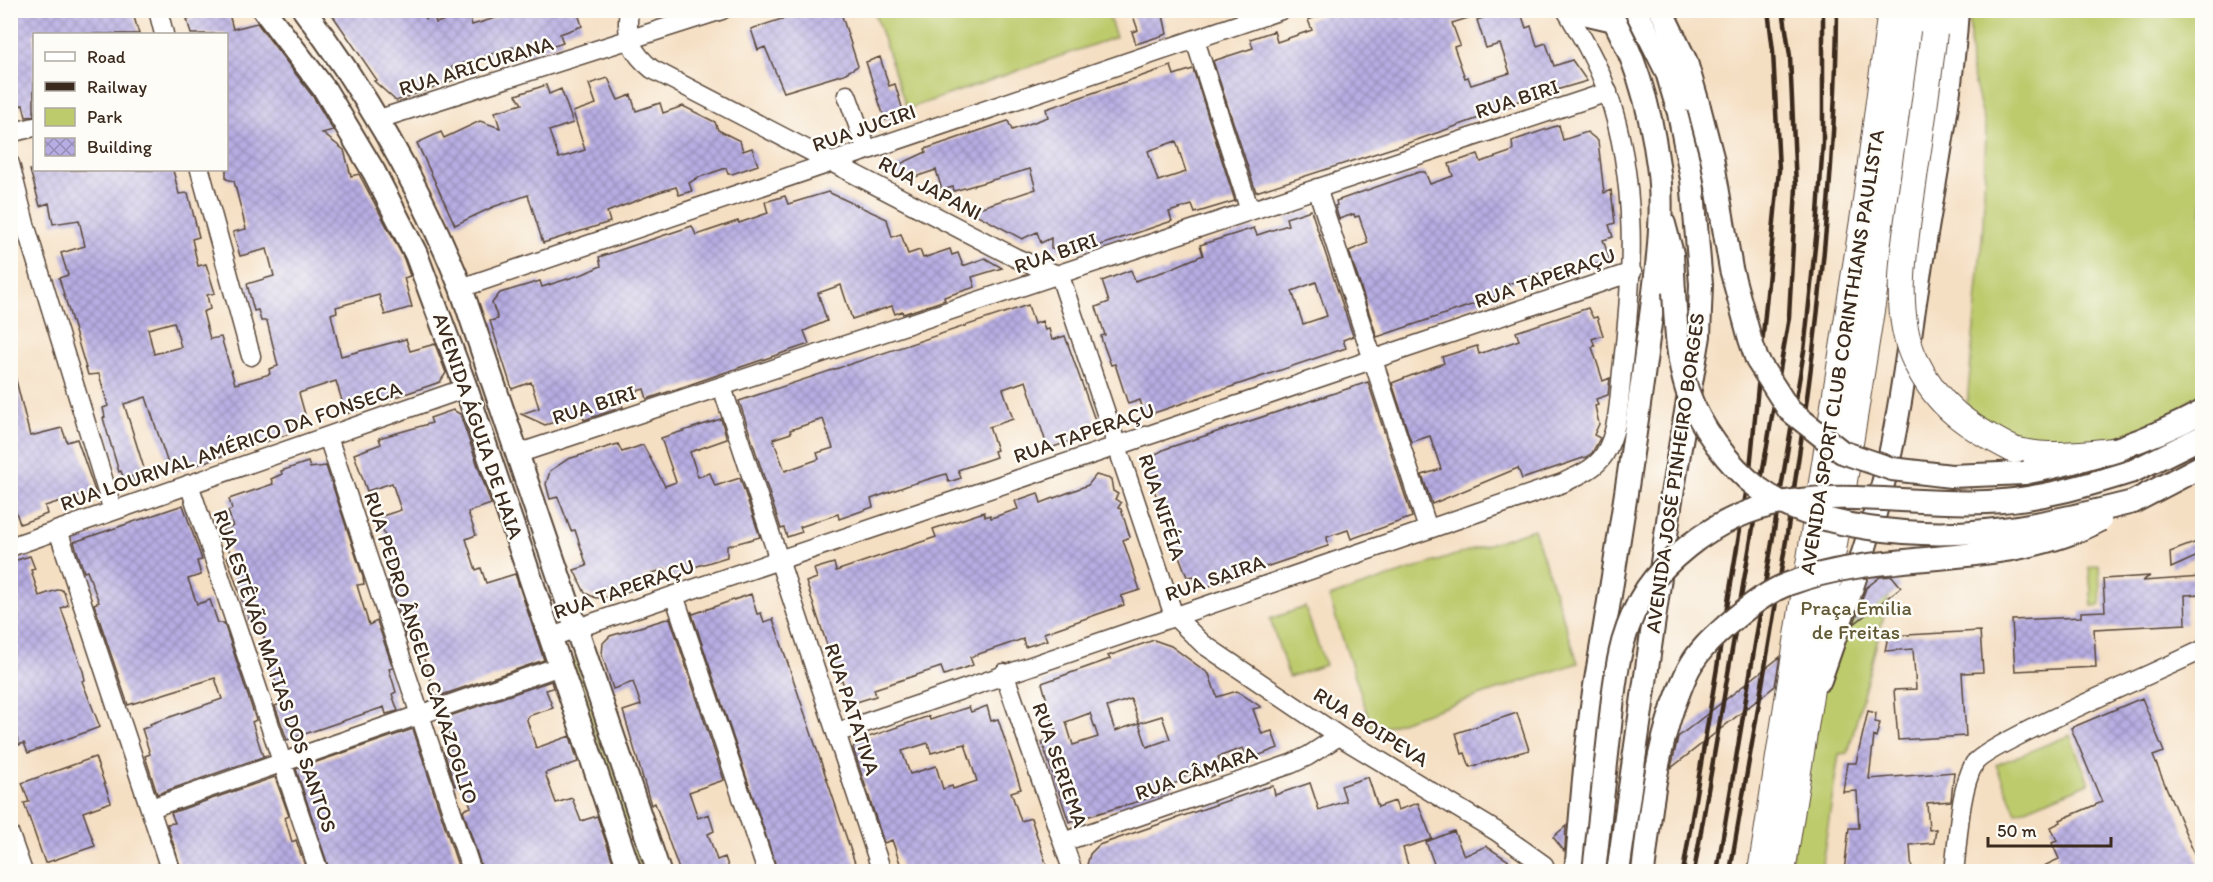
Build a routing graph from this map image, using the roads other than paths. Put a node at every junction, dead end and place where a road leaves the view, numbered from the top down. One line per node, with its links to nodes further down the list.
1 (158, 10): 16 (street)
2 (264, 10): 37 (main road, AVENIDA ÁGUIA DE HAIA)
3 (304, 10): 21 (main road, AVENIDA ÁGUIA DE HAIA)
4 (629, 10): 18 (street)
5 (722, 10): 18 (street, RUA ARICURANA)
6 (1281, 10): 17 (street, RUA JUCIRI)
7 (1566, 10): 19 (street)
8 (1571, 10): 14 (main road)
9 (1636, 10): 79 (main road, AVENIDA JOSÉ PINHEIRO BORGES)
10 (1661, 10): 42 (main road, bridge)
11 (1892, 10): 81 (highway, AVENIDA SPORT CLUB CORINTHIANS PAULISTA)
12 (1910, 10): 59 (highway, AVENIDA SPORT CLUB CORINTHIANS PAULISTA)
13 (1957, 10): 59 (main road, AVENIDA SPORT CLUB CORINTHIANS PAULISTA)
14 (1611, 15): 30 (main road)
15 (1935, 22): 42 (highway, bridge)
16 (164, 33)
17 (1194, 40): 24 (street, RUA JUCIRI); 29 (street)
18 (630, 42): 21 (street, RUA ARICURANA); 25 (street, RUA JAPANI)
19 (1608, 92): 28 (street, RUA BIRI); 31 (street)
20 (847, 95): 24 (street)
21 (379, 119): 33 (main road, AVENIDA ÁGUIA DE HAIA)
22 (33, 127): 23 (street)
23 (10, 133)
24 (867, 150): 25 (street, RUA JUCIRI)
25 (832, 162): 32 (street, RUA JAPANI); 33 (street, RUA JUCIRI)
26 (10, 164): 47 (street)
27 (200, 171): 34 (street)
28 (1317, 188): 29 (street, RUA BIRI); 35 (street)
29 (1250, 211): 32 (street, RUA BIRI)
30 (1659, 215): 46 (main road, bridge); 77 (main road)
31 (1632, 273): 35 (street, RUA TAPERAÇU); 48 (street, RUA SAIRA)
32 (1060, 276): 36 (street, RUA BIRI); 41 (street, RUA NIFÉIA)
33 (461, 288): 43 (main road, AVENIDA ÁGUIA DE HAIA)
34 (251, 356)
35 (1373, 360): 41 (street, RUA TAPERAÇU); 48 (street)
36 (722, 387): 43 (street, RUA BIRI); 51 (street, RUA PATATIVA)
37 (466, 388): 39 (street, RUA LOURIVAL AMÉRICO DA FONSECA); 54 (main road, AVENIDA ÁGUIA DE HAIA)
38 (2202, 412): 42 (main road)
39 (328, 437): 45 (street, RUA LOURIVAL AMÉRICO DA FONSECA); 58 (street, RUA PEDRO ÂNGELO CAVAZOGLIO)
40 (2202, 437): 78 (main road, bridge)
41 (1118, 445): 51 (street, RUA TAPERAÇU); 53 (street, RUA NIFÉIA)
42 (2114, 451)
43 (517, 454): 54 (main road, AVENIDA ÁGUIA DE HAIA)
44 (2202, 466): 46 (main road)
45 (189, 484): 47 (street, RUA LOURIVAL AMÉRICO DA FONSECA); 62 (street, RUA ESTÊVÃO MATIAS DOS SANTOS)
46 (2133, 502): 80 (main road, bridge)
47 (113, 511): 49 (street, RUA LOURIVAL AMÉRICO DA FONSECA)
48 (1428, 529): 53 (street, RUA SAIRA)
49 (58, 530): 50 (street, RUA LOURIVAL AMÉRICO DA FONSECA); 63 (street)
50 (10, 547)
51 (778, 561): 52 (street, RUA TAPERAÇU); 60 (street, RUA PATATIVA)
52 (674, 595): 54 (street, RUA TAPERAÇU); 73 (street)
53 (1174, 616): 57 (street, RUA SAIRA); 61 (street, RUA BOIPEVA)
54 (562, 633): 56 (main road, AVENIDA ÁGUIA DE HAIA); 72 (main road, AVENIDA ÁGUIA DE HAIA)
55 (2202, 650): 83 (street)
56 (560, 666): 58 (street); 71 (main road, AVENIDA ÁGUIA DE HAIA)
57 (1004, 673): 60 (street, RUA SAIRA); 65 (street, RUA SERIEMA)
58 (419, 716): 62 (street); 70 (street, RUA PEDRO ÂNGELO CAVAZOGLIO)
59 (1804, 727): 82 (highway, AVENIDA SPORT CLUB CORINTHIANS PAULISTA)
60 (836, 733): 74 (street, RUA PATATIVA)
61 (1339, 736): 65 (street, RUA CÂMARA); 66 (street, RUA BOIPEVA)
62 (282, 764): 63 (street); 69 (street, RUA ESTÊVÃO MATIAS DOS SANTOS)
63 (151, 808): 68 (street)
64 (10, 835): 67 (street)
65 (1063, 842): 75 (street, RUA SERIEMA)
66 (1545, 868): 76 (street)
67 (23, 872)
68 (171, 872)
69 (320, 872)
70 (472, 872)
71 (630, 872)
72 (659, 872)
73 (767, 872)
74 (882, 872)
75 (1073, 872)
76 (1526, 872)
77 (1576, 872)
78 (1594, 872)
79 (1618, 872)
80 (1643, 872)
81 (1761, 872)
82 (1782, 872)
83 (1954, 872)

